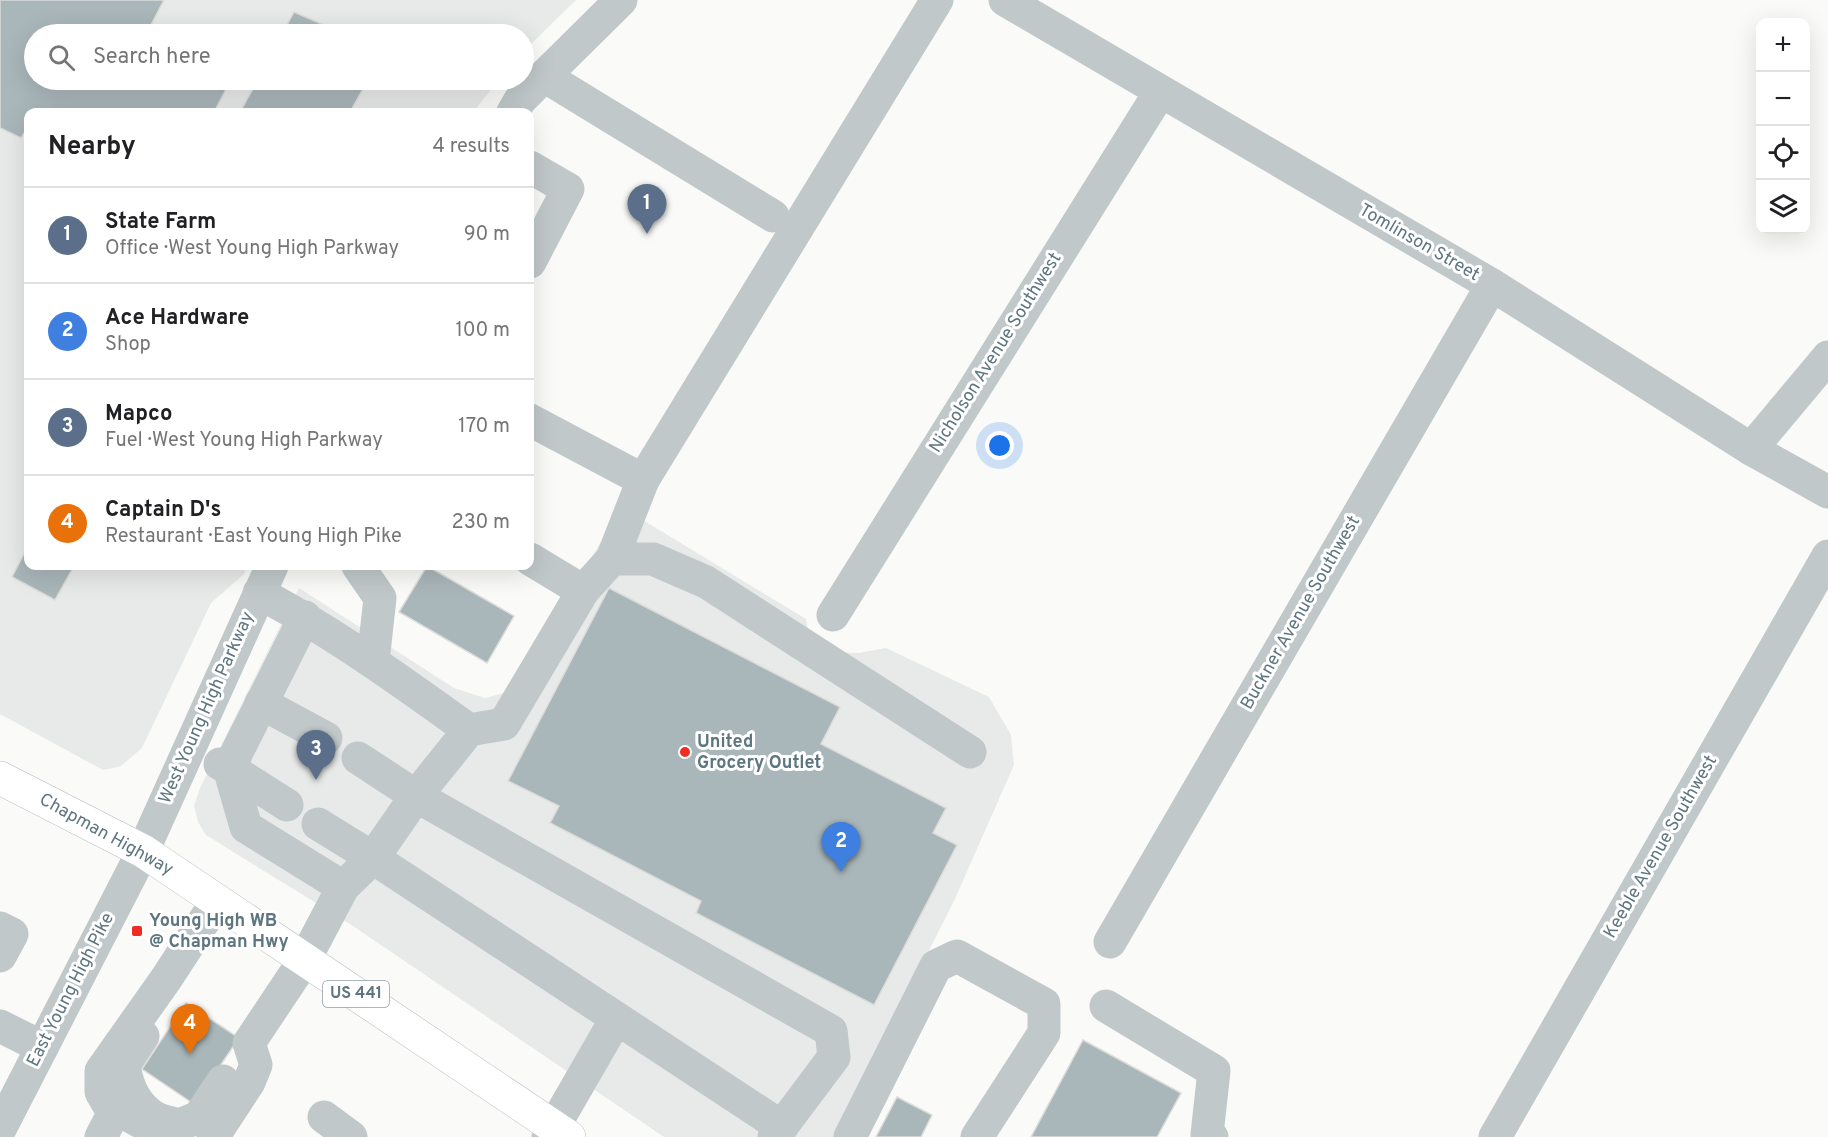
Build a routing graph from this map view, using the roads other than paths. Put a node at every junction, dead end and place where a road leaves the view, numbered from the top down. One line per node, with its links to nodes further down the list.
1 (621, 0): 4 (street)
2 (937, 0): 16 (street)
3 (1005, 0): 7 (street, Tomlinson Street)
4 (544, 76): 5 (street); 10 (street)
5 (534, 86)
6 (530, 90): 8 (street)
7 (1160, 92): 12 (street, Tomlinson Street); 24 (street, Nicholson Avenue Southwest)
8 (515, 108)
9 (534, 169): 11 (street)
10 (773, 216)
11 (534, 254)
12 (1492, 285): 15 (street, Tomlinson Street); 42 (street, Buckner Avenue Southwest)
13 (1828, 357): 15 (street)
14 (534, 422): 16 (street)
15 (1751, 449): 17 (street, Tomlinson Street)
16 (643, 480): 19 (street)
17 (1828, 492)
18 (1828, 556): 62 (street, Keeble Avenue Southwest)
19 (612, 559): 23 (street); 31 (street)
20 (534, 561): 23 (street)
21 (361, 570): 26 (street)
22 (266, 579): 25 (street); 30 (street, West Young High Parkway)
23 (583, 591): 28 (street)
24 (833, 615)
25 (305, 617): 26 (street); 27 (street)
26 (373, 661): 28 (street)
27 (261, 703): 29 (street); 33 (street)
28 (469, 729): 35 (street)
29 (326, 738)
30 (189, 749): 33 (street); 38 (street, West Young High Parkway)
31 (970, 752)
32 (358, 758): 35 (street)
33 (229, 768): 36 (street); 40 (street)
34 (0, 778): 38 (highway, Chapman Highway / US 441)
35 (416, 796): 39 (street); 53 (street)
36 (286, 805)
37 (318, 824): 39 (street)
38 (143, 851): 41 (highway, Chapman Highway / US 441); 49 (street, East Young High Pike)
39 (373, 858): 40 (street); 46 (street)
40 (343, 887): 43 (street)
41 (217, 901): 43 (highway, Chapman Highway / US 441); 44 (street)
42 (1110, 942)
43 (305, 959): 48 (street); 54 (highway, Chapman Highway / US 441)
44 (166, 979): 48 (street); 50 (street)
45 (1106, 1006): 61 (street)
46 (615, 1019): 53 (street); 54 (street)
47 (0, 1026): 49 (street)
48 (249, 1043): 57 (street)
49 (42, 1047): 52 (street, East Young High Pike)
50 (116, 1108): 55 (street); 56 (street)
51 (324, 1117): 58 (street)
52 (0, 1129)
53 (778, 1132)
54 (557, 1134)
55 (101, 1137)
56 (168, 1137)
57 (213, 1137)
58 (351, 1137)
59 (850, 1137): 60 (street)
60 (977, 1137)
61 (1212, 1137)
62 (1495, 1137)

